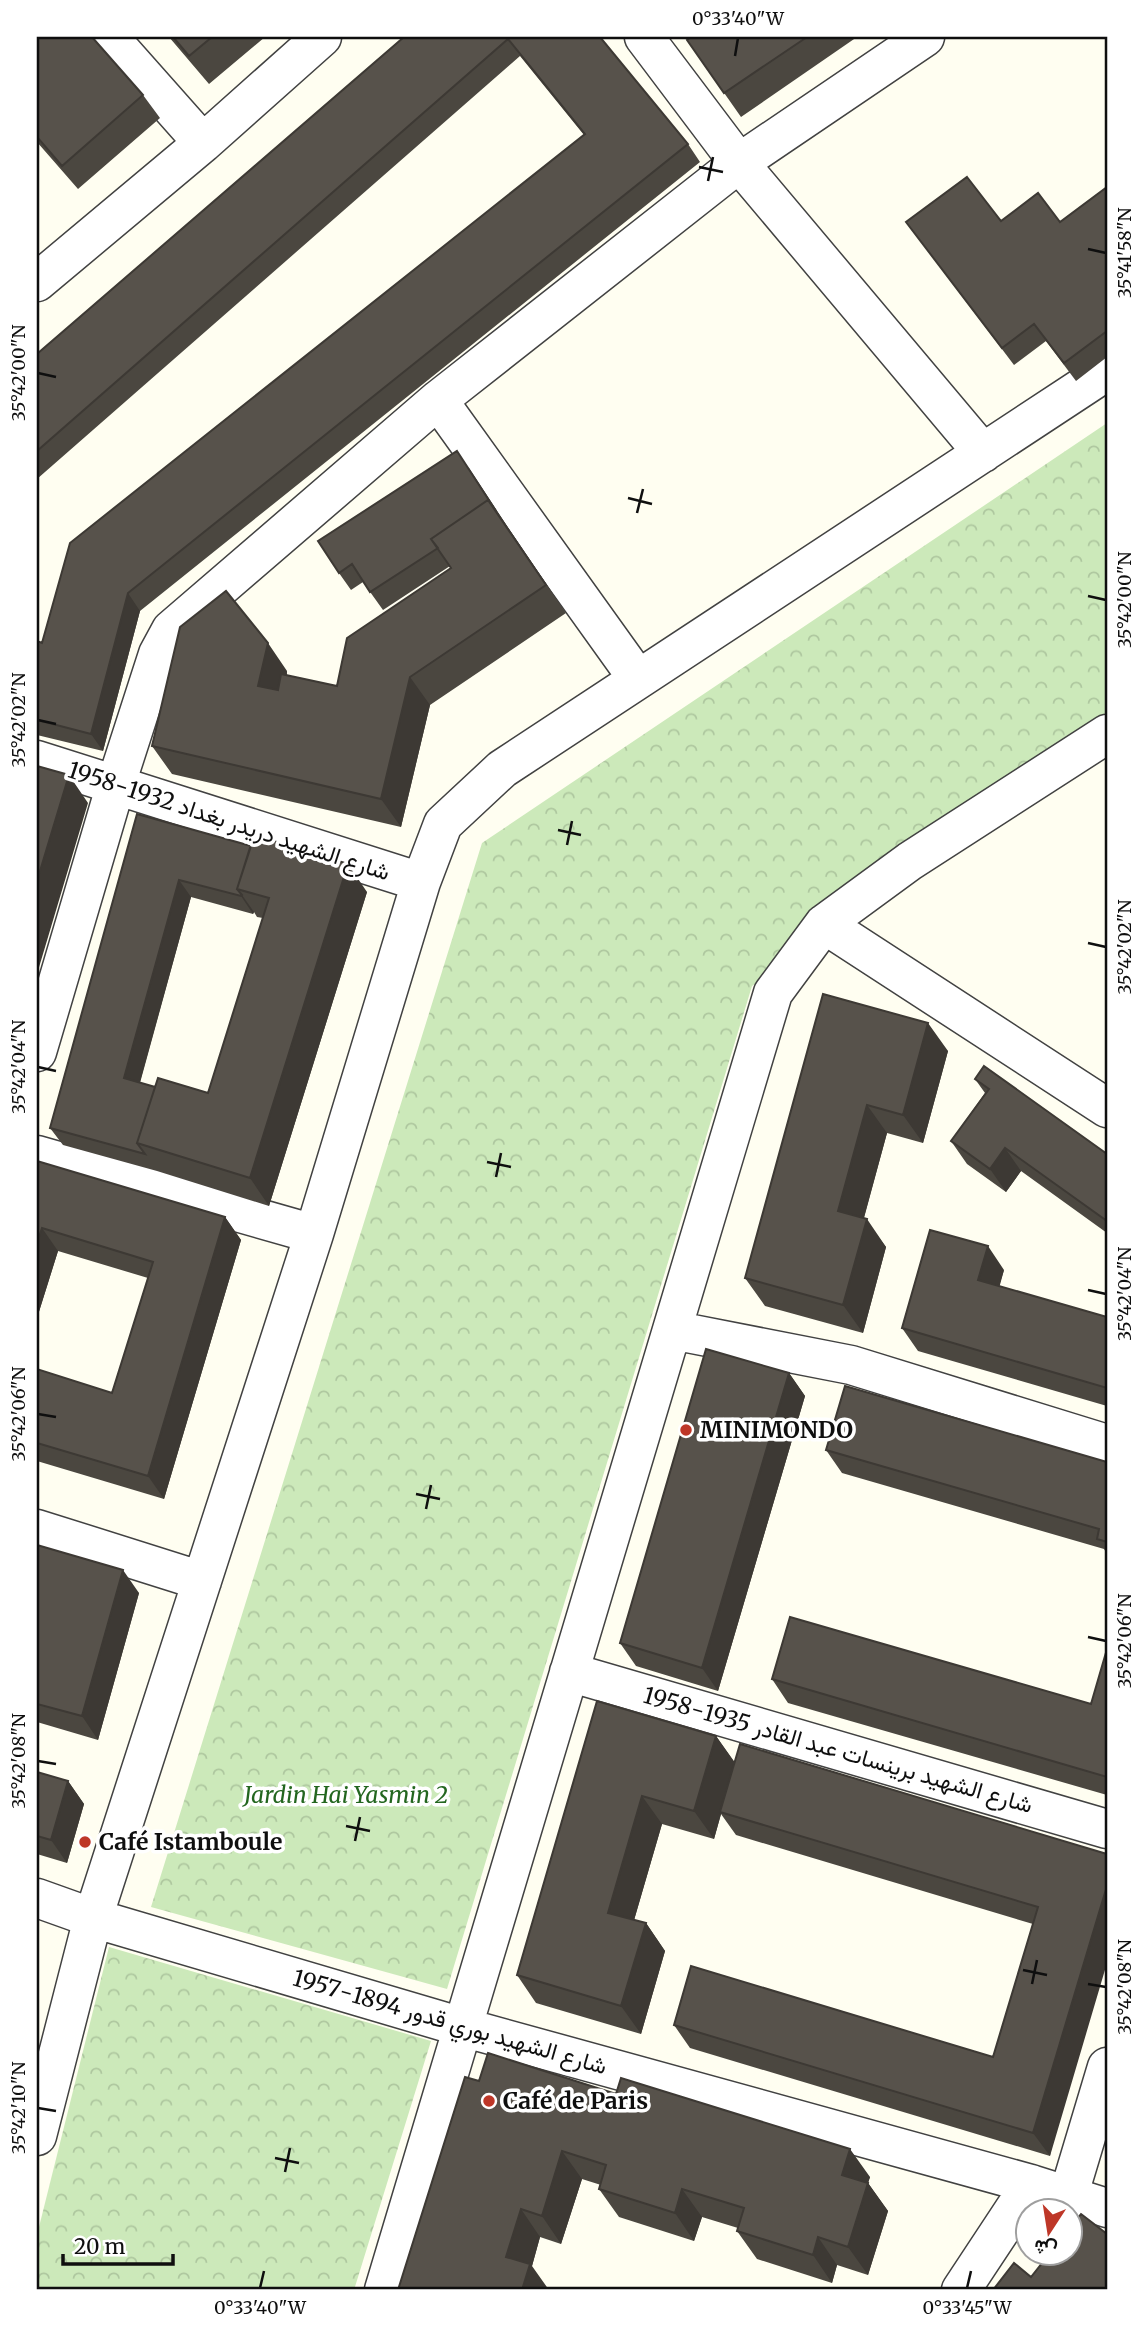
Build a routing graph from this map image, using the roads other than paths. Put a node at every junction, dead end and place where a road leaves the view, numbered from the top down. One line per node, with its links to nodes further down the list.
1 (109, 37): 5 (street)
2 (322, 37): 5 (street)
3 (644, 37): 6 (street)
4 (925, 37): 6 (street)
5 (203, 143): 7 (street)
6 (739, 163): 9 (street); 10 (street)
7 (37, 282)
8 (1107, 371): 10 (street)
9 (438, 400): 11 (street); 14 (street)
10 (983, 453): 11 (street)
11 (638, 679): 15 (street)
12 (1107, 734): 16 (street)
13 (37, 760): 14 (street, شارع الشهيد دريدر بغداد 1932-1958)
14 (116, 784): 15 (street, شارع الشهيد دريدر بغداد 1932-1958); 17 (street)
15 (421, 881): 20 (street)
16 (824, 924): 18 (street); 21 (street)
17 (37, 1052)
18 (1107, 1108)
19 (37, 1155): 20 (street)
20 (314, 1234): 24 (street)
21 (672, 1330): 22 (street); 25 (street)
22 (1107, 1444)
23 (37, 1529): 24 (street)
24 (202, 1581): 28 (street)
25 (569, 1672): 26 (street, شارع الشهيد برينسات عبد القادر 1935-1958); 29 (street)
26 (1107, 1829)
27 (37, 1898): 28 (street, شارع الشهيد بوري قدور 1894-1957)
28 (93, 1918): 29 (street, شارع الشهيد بوري قدور 1894-1957); 31 (street)
29 (462, 2027): 32 (street, شارع الشهيد بوري قدور 1894-1957); 35 (street)
30 (1107, 2067): 33 (street)
31 (37, 2136)
32 (1031, 2184): 33 (street, شارع الشهيد بوري قدور 1894-1957); 36 (street)
33 (1068, 2197): 34 (street, شارع الشهيد بوري قدور 1894-1957)
34 (1107, 2208)
35 (384, 2290)
36 (961, 2290)

